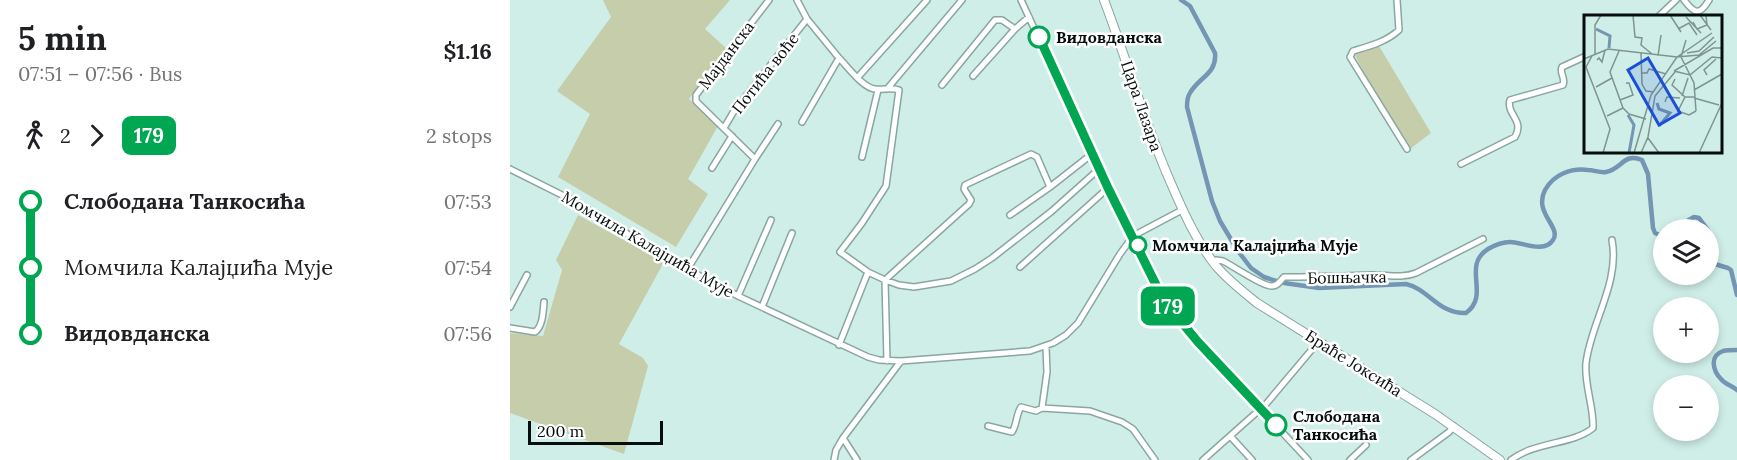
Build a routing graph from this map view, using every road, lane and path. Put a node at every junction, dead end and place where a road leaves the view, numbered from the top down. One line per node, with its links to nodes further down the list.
1 (769, 0): 24 (street, Мајданска)
2 (797, 0): 13 (street, Потића воће)
3 (927, 0): 18 (street)
4 (962, 0): 20 (street)
5 (1021, 0): 12 (street)
6 (1104, 0): 36 (main road, Цара Лазара)
7 (1397, 0): 26 (street)
8 (1676, 0): 11 (street)
9 (1684, 0): 10 (street)
10 (1709, 0)
11 (1660, 15)
12 (1029, 17): 14 (street); 27 (street)
13 (807, 19): 16 (street, Потића воће); 24 (street, Потића воће)
14 (1015, 29): 17 (street); 19 (street)
15 (1584, 57): 30 (street)
16 (839, 58): 18 (street, Потића воће); 22 (street)
17 (973, 76)
18 (858, 77): 21 (street, Потића воће)
19 (942, 85)
20 (887, 89): 21 (street); 46 (street)
21 (878, 90): 28 (street)
22 (802, 122)
23 (778, 124): 29 (street)
24 (724, 128): 25 (street, Мајданска)
25 (732, 136): 29 (street, Мајданска); 32 (street)
26 (1407, 149)
27 (1092, 154): 33 (street); 34 (street)
28 (862, 157)
29 (755, 159): 45 (street)
30 (1461, 164)
31 (510, 168): 45 (street, Момчила Калајџића Мује)
32 (712, 168)
33 (1099, 169): 35 (street); 48 (street)
34 (1050, 188): 37 (street); 48 (street)
35 (1108, 188): 40 (street); 44 (street)
36 (1182, 210): 40 (street, Момчила Калајџића Мује); 43 (main road, Цара Лазара)
37 (1010, 215)
38 (771, 220): 49 (street)
39 (792, 233): 52 (street)
40 (1133, 236): 56 (street, Момчила Калајџића Мује); 60 (street)
41 (1483, 239): 43 (street, Бошњачка)
42 (1612, 240): 75 (street)
43 (1213, 262): 54 (main road, Браће Јоксића)
44 (1020, 267)
45 (687, 270): 49 (street, Момчила Калајџића Мује)
46 (868, 272): 48 (street); 55 (street)
47 (527, 275): 51 (street)
48 (885, 280): 57 (street)
49 (738, 296): 52 (street, Момчила Калајџића Мује)
50 (544, 302): 53 (street)
51 (510, 307)
52 (762, 307): 55 (street, Момчила Калајџића Мује)
53 (510, 328)
54 (1319, 341): 60 (street); 62 (main road, Браће Јоксића)
55 (839, 345): 57 (street, Момчила Калајџића Мује)
56 (1046, 347): 58 (street, Момчила Калајџића Мује); 59 (street)
57 (887, 361): 58 (street, Момчила Калајџића Мује)
58 (901, 361): 64 (street)
59 (1042, 408): 61 (street); 68 (street)
60 (1261, 409): 63 (street); 71 (street)
61 (988, 426)
62 (1454, 426): 73 (street); 74 (main road, Браће Јоксића)
63 (1231, 436): 69 (street); 70 (street)
64 (843, 438): 66 (street); 67 (street)
65 (1366, 445): 72 (street)
66 (834, 460)
67 (857, 460)
68 (1155, 460)
69 (1203, 460)
70 (1252, 460)
71 (1308, 460)
72 (1350, 460)
73 (1411, 460)
74 (1500, 460)
75 (1511, 460)

